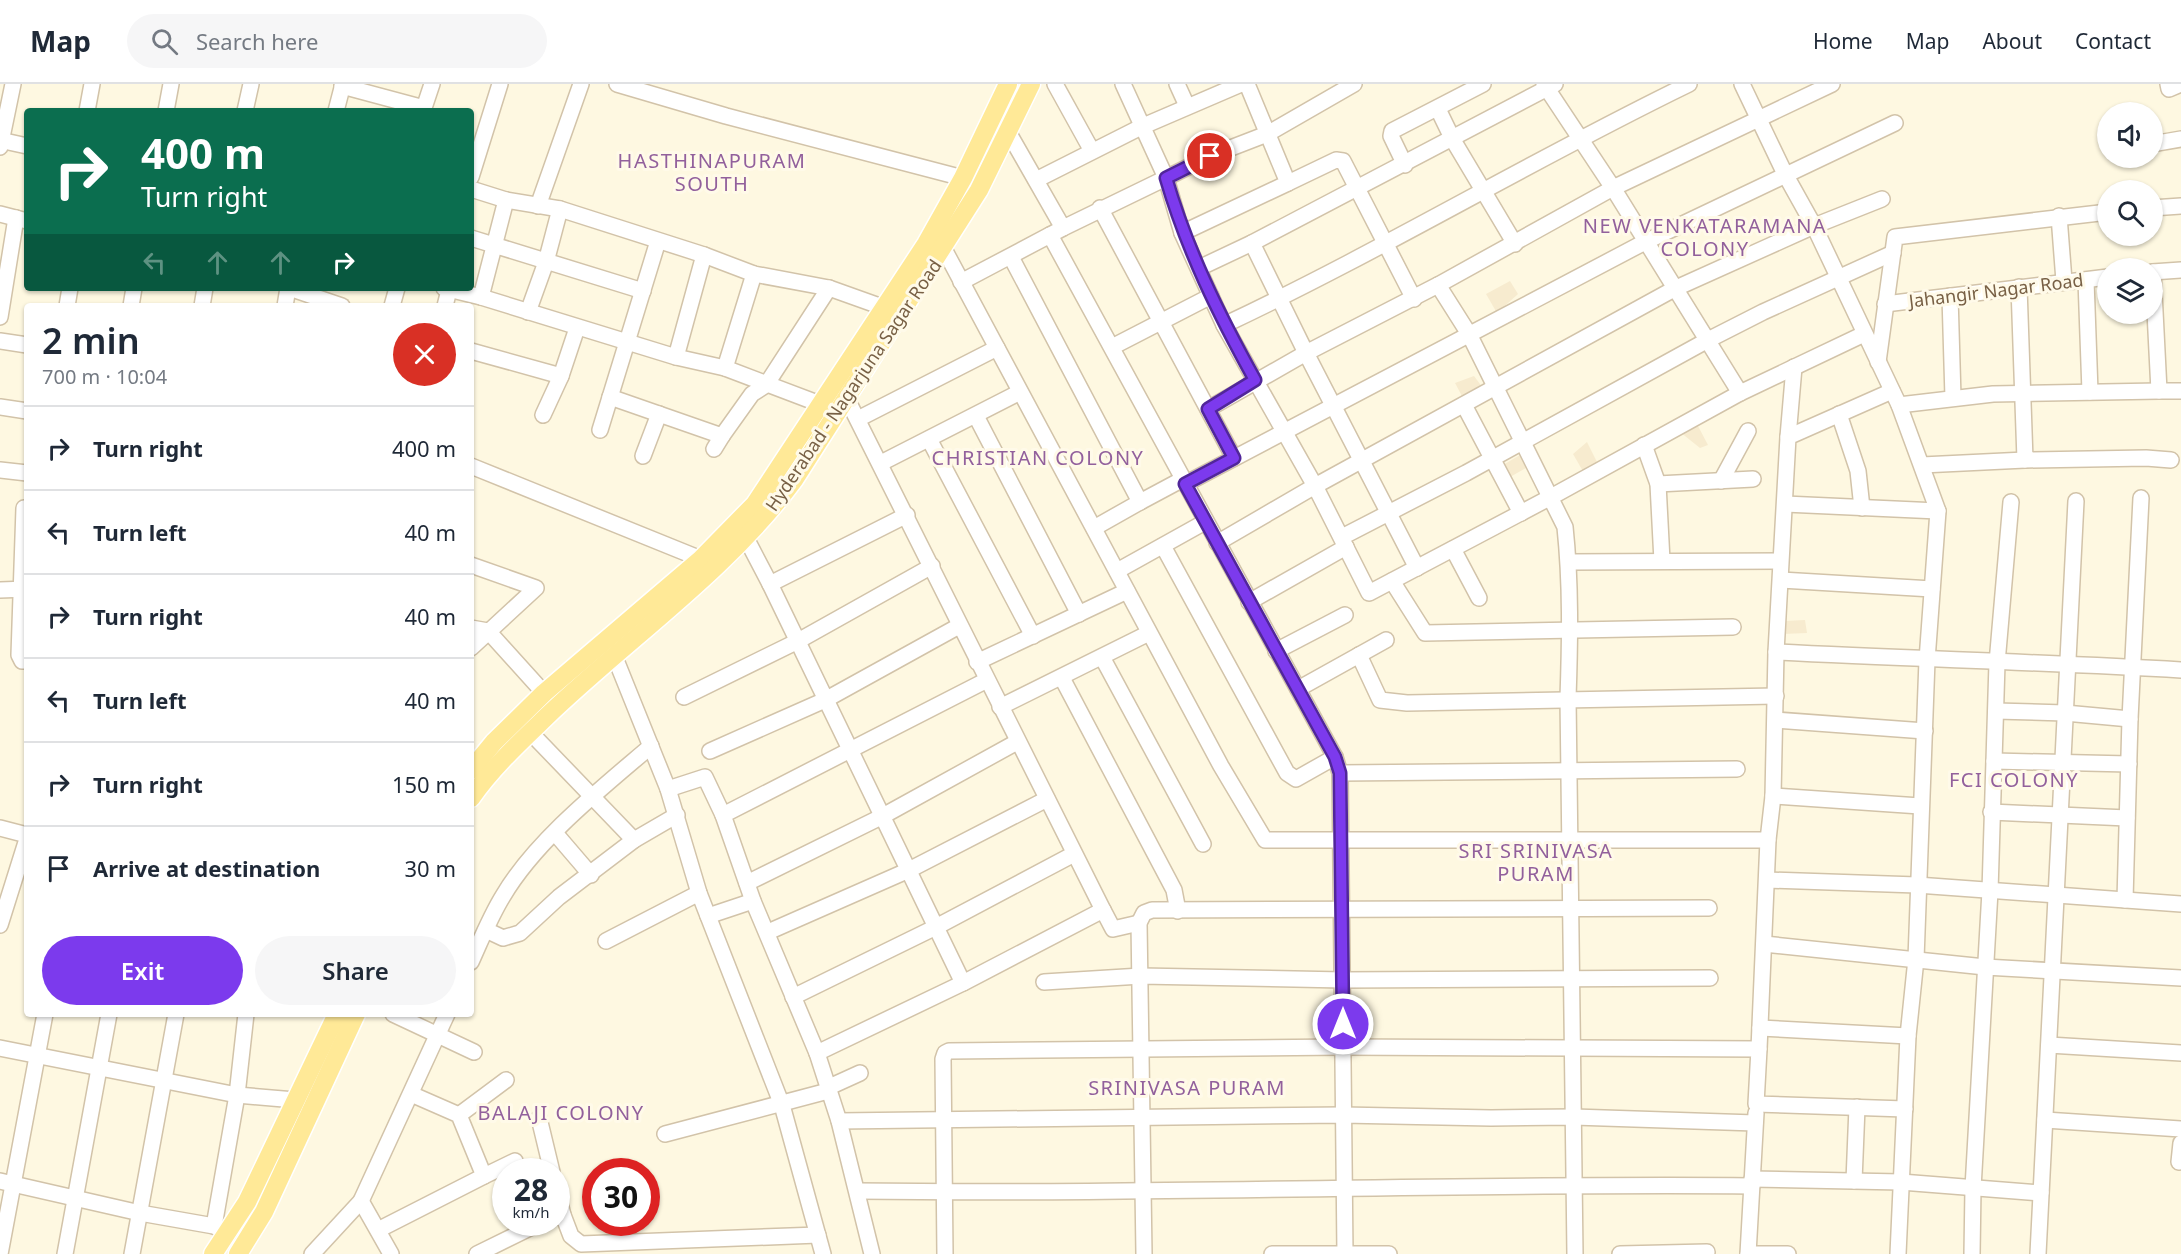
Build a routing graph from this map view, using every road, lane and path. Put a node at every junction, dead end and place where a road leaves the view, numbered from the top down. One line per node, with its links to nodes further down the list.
1 (13, 84): 42 (street)
2 (92, 84): 26 (street)
3 (171, 84): 27 (street)
4 (251, 84): 28 (street)
5 (432, 84): 31 (street)
6 (500, 84): 46 (street)
7 (581, 84): 58 (street)
8 (617, 84): 48 (street)
9 (1008, 84): 48 (main road, Hyderabad - Nagarjuna Sagar Road)
10 (1031, 84): 36 (main road, Hyderabad - Nagarjuna Sagar Road)
11 (1055, 84): 44 (street)
12 (1123, 84): 35 (street)
13 (1177, 84): 25 (street)
14 (1241, 84): 25 (street)
15 (1247, 84): 37 (street)
16 (1354, 84): 37 (street)
17 (1483, 84): 32 (street)
18 (1689, 84): 38 (street)
19 (1742, 84): 33 (street)
20 (1832, 84): 33 (street)
21 (2168, 84): 22 (street)
22 (2181, 84)
23 (342, 85): 29 (street); 30 (street)
24 (1548, 85): 38 (street); 40 (street)
25 (1187, 106): 35 (street)
26 (88, 108)
27 (167, 108)
28 (246, 108)
29 (337, 108)
30 (417, 108)
31 (424, 108)
32 (1438, 109): 40 (street); 45 (street)
33 (1759, 118): 47 (street); 52 (street)
34 (1895, 123): 47 (street)
35 (1141, 127): 44 (street); 49 (street)
36 (1007, 130): 50 (street); 77 (main road, Hyderabad - Nagarjuna Sagar Road)
37 (1267, 134): 49 (street); 51 (street)
38 (1580, 137): 52 (street); 55 (street)
39 (2181, 139): 41 (street)
40 (1453, 140): 45 (street); 55 (street)
41 (2163, 142)
42 (0, 143): 43 (street)
43 (24, 146)
44 (1092, 151): 50 (street)
45 (1405, 165): 54 (street)
46 (474, 167)
47 (1785, 174): 67 (street); 72 (street)
48 (963, 178): 105 (main road, Hyderabad - Nagarjuna Sagar Road)
49 (1166, 178): 61 (street); 69 (street)
50 (1036, 180): 68 (street)
51 (1288, 183): 54 (street); 69 (street)
52 (1613, 188): 72 (street); 74 (street)
53 (474, 190): 57 (street)
54 (1357, 190): 73 (street); 76 (street)
55 (1484, 191): 74 (street); 76 (street)
56 (1882, 199): 67 (street)
57 (506, 200): 58 (street); 75 (street)
58 (538, 206): 62 (street)
59 (2181, 206): 60 (street)
60 (2163, 207)
61 (1100, 208): 68 (street); 108 (street)
62 (560, 209): 71 (street); 81 (street)
63 (2097, 213): 65 (street)
64 (0, 214): 66 (street)
65 (2060, 216): 78 (street); 89 (street)
66 (22, 219): 107 (street)
67 (1814, 226): 86 (street); 94 (street)
68 (1057, 232): 80 (street); 118 (street)
69 (1182, 233): 82 (street)
70 (474, 239): 75 (street)
71 (658, 241): 79 (street); 97 (street)
72 (1645, 242): 94 (street); 112 (street)
73 (1252, 243): 82 (street); 101 (street)
74 (1515, 243): 91 (street)
75 (493, 245): 81 (street); 100 (street)
76 (1385, 245): 101 (street); 102 (street)
77 (944, 249): 90 (street); 139 (main road, Hyderabad - Nagarjuna Sagar Road)
78 (1893, 254): 86 (street); 104 (street)
79 (704, 255): 85 (street); 122 (street)
80 (1011, 257): 90 (street); 178 (street)
81 (546, 262): 97 (street); 106 (street)
82 (1199, 268): 98 (street)
83 (2181, 270): 84 (street)
84 (2163, 271)
85 (754, 274): 93 (street); 125 (street)
86 (1838, 277): 113 (street); 115 (street)
87 (2097, 278): 88 (street, Jahangir Nagar Road)
88 (2086, 280): 89 (street, Jahangir Nagar Road); 134 (street)
89 (2064, 281): 92 (street, Jahangir Nagar Road)
90 (961, 282): 119 (street)
91 (1438, 285): 102 (street); 112 (street)
92 (2019, 287): 99 (street, Jahangir Nagar Road); 136 (street)
93 (829, 288): 105 (street); 128 (street)
94 (1674, 289): 115 (street); 129 (street)
95 (298, 291): 103 (street)
96 (456, 291): 100 (street)
97 (643, 291): 116 (street)
98 (1211, 296): 108 (street); 110 (street)
99 (1950, 296): 104 (street, Jahangir Nagar Road); 138 (street)
100 (481, 297): 106 (street)
101 (1278, 299): 110 (street); 121 (street)
102 (1414, 299): 121 (street)
103 (333, 303)
104 (1885, 304): 123 (street)
105 (885, 308): 140 (main road, Hyderabad - Nagarjuna Sagar Road)
106 (528, 312): 111 (street)
107 (0, 317)
108 (1161, 322): 118 (street); 145 (street)
109 (2156, 324): 131 (street)
110 (1224, 325): 127 (street)
111 (576, 328): 116 (street); 126 (street)
112 (1469, 334): 129 (street); 141 (street)
113 (1864, 334): 123 (street); 124 (street)
114 (0, 340): 117 (street)
115 (1706, 341): 135 (street); 157 (street)
116 (627, 342): 122 (street); 137 (street)
117 (24, 344)
118 (1112, 347): 172 (street)
119 (997, 348): 133 (street); 151 (street)
120 (474, 352): 126 (street)
121 (1306, 353): 127 (street); 141 (street)
122 (676, 357): 125 (street)
123 (1878, 362): 130 (street)
124 (1794, 367): 135 (street); 155 (street)
125 (725, 368): 128 (street)
126 (561, 376): 149 (street)
127 (1255, 380): 145 (street); 154 (street)
128 (766, 385): 140 (street); 147 (street)
129 (1496, 388): 142 (street); 157 (street)
130 (1892, 391): 143 (street); 148 (street)
131 (2159, 391): 132 (street); 134 (street)
132 (2181, 391)
133 (1020, 392): 150 (street); 188 (street)
134 (2090, 392): 136 (street)
135 (1740, 393): 158 (street)
136 (2022, 394): 138 (street); 162 (street)
137 (610, 397): 147 (street); 152 (street)
138 (1953, 398): 143 (street)
139 (847, 399): 151 (street); 189 (main road, Hyderabad - Nagarjuna Sagar Road)
140 (820, 404): 194 (main road, Hyderabad - Nagarjuna Sagar Road)
141 (1334, 404): 154 (street); 164 (street)
142 (1464, 405): 161 (street); 164 (street)
143 (1899, 405): 166 (street)
144 (0, 407): 146 (street)
145 (1208, 409): 160 (street)
146 (24, 411)
147 (659, 414): 159 (street)
148 (1839, 414): 155 (street); 182 (street)
149 (543, 415)
150 (976, 416): 156 (street); 211 (street)
151 (858, 419): 165 (street)
152 (600, 430)
153 (1748, 431): 171 (street)
154 (1284, 432): 160 (street); 174 (street)
155 (1788, 437): 180 (street)
156 (930, 439): 165 (street); 219 (street)
157 (1523, 440): 161 (street); 175 (street)
158 (1644, 445): 173 (street); 175 (street)
159 (643, 456)
160 (1234, 458): 172 (street)
161 (1492, 458): 183 (street); 185 (street)
162 (2025, 460): 163 (street); 166 (street)
163 (2171, 460)
164 (1361, 461): 174 (street); 183 (street)
165 (881, 463): 186 (street)
166 (1922, 465): 184 (street)
167 (474, 467): 194 (street)
168 (0, 470): 169 (street)
169 (24, 473)
170 (1753, 479): 171 (street)
171 (1721, 481): 173 (street)
172 (1184, 482): 178 (street); 187 (street)
173 (1658, 484): 195 (street)
174 (1315, 486): 190 (street); 191 (street)
175 (1551, 497): 185 (street); 197 (street)
176 (2141, 498): 233 (street)
177 (2076, 501): 232 (street)
178 (1140, 502): 188 (street)
179 (2012, 502): 231 (street)
180 (1785, 504): 182 (street); 196 (street)
181 (24, 508): 206 (street)
182 (1862, 508): 184 (street)
183 (1389, 511): 190 (street); 200 (street)
184 (1938, 512): 205 (street)
185 (1521, 513): 193 (street)
186 (907, 515): 199 (street); 204 (street)
187 (1205, 522): 191 (street); 192 (street)
188 (1094, 528): 201 (street)
189 (746, 538): 204 (street); 225 (main road, Hyderabad - Nagarjuna Sagar Road)
190 (1344, 542): 203 (street); 210 (street)
191 (1217, 543): 210 (street)
192 (1163, 546): 201 (street); 254 (street)
193 (1453, 549): 200 (street); 209 (street)
194 (701, 559): 238 (main road, Hyderabad - Nagarjuna Sagar Road)
195 (1662, 561): 196 (street); 197 (street)
196 (1780, 561): 202 (street)
197 (1569, 562): 217 (street)
198 (474, 566): 216 (street)
199 (932, 566): 213 (street); 221 (street)
200 (1417, 568): 203 (street)
201 (1117, 571): 208 (street)
202 (1781, 580): 205 (street); 224 (street)
203 (1392, 581): 217 (street)
204 (770, 584): 221 (street)
205 (1932, 588): 228 (street)
206 (24, 589): 207 (street); 229 (street)
207 (0, 590)
208 (1127, 591): 211 (street); 218 (street)
209 (1479, 598)
210 (1249, 602): 223 (street)
211 (1079, 614): 219 (street)
212 (1345, 615): 223 (street)
213 (959, 626): 230 (street); 242 (street)
214 (1733, 627): 217 (street)
215 (474, 629): 216 (street)
216 (488, 631): 222 (street); 238 (street)
217 (1570, 631): 241 (street)
218 (1149, 633): 227 (street); 280 (street)
219 (1033, 636): 230 (street)
220 (1386, 640): 226 (street)
221 (798, 641): 240 (street); 242 (street)
222 (474, 645)
223 (1276, 651): 237 (street)
224 (1776, 652): 228 (street); 239 (street)
225 (614, 655): 249 (main road, Hyderabad - Nagarjuna Sagar Road); 251 (street)
226 (1359, 655): 237 (street); 241 (street)
227 (1102, 657): 235 (street); 281 (street)
228 (1927, 660): 231 (street); 248 (street)
229 (24, 661)
230 (976, 662): 236 (street)
231 (1998, 663): 232 (street); 244 (street)
232 (2068, 663): 233 (street); 245 (street)
233 (2133, 667): 234 (street); 246 (street)
234 (2181, 670)
235 (1062, 678): 243 (street); 298 (street)
236 (987, 680): 243 (street); 253 (street)
237 (1298, 689): 254 (street)
238 (544, 693): 258 (main road, Hyderabad - Nagarjuna Sagar Road)
239 (1776, 696): 241 (street); 247 (street)
240 (684, 698)
241 (1568, 698): 260 (street)
242 (825, 700): 252 (street); 253 (street)
243 (1000, 707): 250 (street)
244 (1996, 711): 245 (street); 255 (street)
245 (2065, 713): 246 (street); 256 (street)
246 (2130, 719): 257 (street)
247 (1776, 720): 248 (street); 264 (street)
248 (1925, 731): 267 (street)
249 (530, 732): 263 (main road, Hyderabad - Nagarjuna Sagar Road); 265 (street)
250 (1017, 742): 266 (street); 272 (street)
251 (651, 746): 262 (street); 265 (street)
252 (710, 751)
253 (851, 751): 271 (street); 272 (street)
254 (1335, 757): 261 (street)
255 (1994, 761): 256 (street); 268 (street)
256 (2062, 764): 257 (street); 269 (street)
257 (2128, 764): 273 (street)
258 (474, 766)
259 (1737, 769): 260 (street)
260 (1569, 770): 261 (street); 278 (street)
261 (1340, 773): 280 (street)
262 (668, 789): 270 (street); 271 (street)
263 (474, 794)
264 (1773, 796): 267 (street); 279 (street)
265 (591, 797): 275 (street); 277 (street)
266 (1047, 799): 283 (street); 284 (street)
267 (1920, 806): 288 (street)
268 (1991, 812): 269 (street); 289 (street)
269 (2059, 814): 273 (street); 291 (street)
270 (677, 815): 277 (street); 290 (street)
271 (723, 815): 287 (street)
272 (881, 817): 284 (street); 287 (street)
273 (2127, 818): 292 (street)
274 (0, 828): 276 (street)
275 (555, 832): 285 (street); 304 (street)
276 (24, 836)
277 (634, 840): 285 (street)
278 (1570, 840): 279 (street); 280 (street); 296 (street)
279 (1768, 840): 286 (street)
280 (1342, 841): 299 (street)
281 (1203, 844)
282 (24, 847): 302 (street)
283 (1074, 854): 297 (street); 303 (street)
284 (909, 870): 303 (street); 305 (street)
285 (591, 875): 304 (street)
286 (1767, 879): 288 (street); 307 (street)
287 (747, 883): 293 (street)
288 (1917, 885): 289 (street); 309 (street)
289 (1990, 891): 291 (street); 310 (street)
290 (699, 892): 300 (street); 306 (street)
291 (2055, 896): 292 (street); 311 (street)
292 (2125, 900): 294 (street)
293 (753, 901): 300 (street); 305 (street)
294 (2181, 904)
295 (1709, 908): 296 (street)
296 (1571, 909): 299 (street); 313 (street)
297 (1103, 910): 301 (street); 318 (street)
298 (1178, 911): 299 (street); 301 (street)
299 (1343, 911): 316 (street)
300 (708, 916): 350 (street)
301 (1138, 923): 312 (street)
302 (0, 925)
303 (936, 927): 318 (street); 319 (street)
304 (486, 930): 308 (street)
305 (768, 932): 319 (street)
306 (606, 941)
307 (1764, 944): 309 (street); 328 (street)
308 (474, 956)
309 (1916, 959): 310 (street); 330 (street)
310 (1985, 967): 311 (street); 375 (street)
311 (2052, 969): 315 (street); 331 (street)
312 (1141, 976): 316 (street); 317 (street); 336 (street)
313 (1574, 977): 314 (street); 316 (street); 333 (street)
314 (1710, 978)
315 (2181, 978)
316 (1343, 980): 332 (street)
317 (1044, 982)
318 (963, 983): 338 (street)
319 (793, 997): 338 (street)
320 (44, 1017): 340 (street)
321 (108, 1017): 341 (street)
322 (176, 1017): 344 (street)
323 (246, 1017): 347 (street)
324 (352, 1017): 327 (main road)
325 (399, 1017): 329 (street)
326 (446, 1017): 329 (street)
327 (337, 1028): 348 (main road); 394 (main road)
328 (1760, 1028): 330 (street); 335 (street)
329 (437, 1035): 337 (street); 346 (street)
330 (1908, 1036): 352 (street)
331 (2049, 1045): 339 (street); 358 (street)
332 (1343, 1047): 333 (street); 336 (street); 355 (street)
333 (1574, 1047): 335 (street); 356 (street)
334 (0, 1048): 340 (street)
335 (1758, 1049): 349 (street)
336 (1141, 1050): 354 (street); 360 (street)
337 (474, 1052)
338 (817, 1053): 345 (street)
339 (2181, 1053)
340 (37, 1056): 341 (street); 371 (street)
341 (99, 1069): 344 (street); 380 (street)
342 (860, 1073): 345 (street)
343 (506, 1080): 353 (street)
344 (165, 1081): 347 (street); 382 (street)
345 (828, 1089): 350 (street); 359 (street)
346 (411, 1094): 353 (street); 381 (street)
347 (237, 1095): 348 (street); 383 (street)
348 (295, 1100): 383 (main road)
349 (1756, 1104): 351 (street); 361 (street)
350 (782, 1105): 363 (street); 387 (street)
351 (1857, 1107): 352 (street); 369 (street)
352 (1905, 1109): 370 (street)
353 (459, 1115): 368 (street)
354 (1143, 1115): 355 (street); 360 (street); 377 (street)
355 (1343, 1115): 356 (street); 374 (street)
356 (1574, 1117): 361 (street); 373 (street)
357 (539, 1118): 365 (street)
358 (2045, 1120): 362 (street); 379 (street)
359 (839, 1121): 360 (street); 376 (street)
360 (944, 1122): 378 (street)
361 (1755, 1123): 372 (street)
362 (2181, 1129)
363 (665, 1134)
364 (2181, 1143): 366 (street)
365 (549, 1158)
366 (2179, 1162)
367 (492, 1172): 368 (street)
368 (484, 1176): 384 (street)
369 (1854, 1181): 370 (street); 372 (street)
370 (1901, 1182): 375 (street); 408 (street)
371 (7, 1183): 380 (street); 390 (street)
372 (1752, 1183): 373 (street); 406 (street)
373 (1576, 1184): 374 (street); 404 (street)
374 (1344, 1188): 377 (street); 402 (street)
375 (1973, 1188): 379 (street); 409 (street)
376 (857, 1191): 378 (street); 398 (street)
377 (1144, 1191): 378 (street); 400 (street)
378 (944, 1192): 399 (street)
379 (2041, 1193): 410 (street)
380 (75, 1198): 382 (street); 391 (street)
381 (361, 1201): 384 (street); 389 (street)
382 (140, 1213): 383 (street); 392 (street)
383 (222, 1229): 393 (main road)
384 (378, 1230): 395 (street)
385 (570, 1234): 387 (street)
386 (514, 1236): 396 (street)
387 (818, 1236): 397 (street)
388 (1707, 1252): 405 (street)
389 (315, 1253)
390 (0, 1254)
391 (65, 1254)
392 (132, 1254)
393 (213, 1254)
394 (238, 1254)
395 (391, 1254)
396 (477, 1254)
397 (823, 1254)
398 (872, 1254)
399 (945, 1254)
400 (1144, 1254)
401 (1272, 1254): 402 (street)
402 (1344, 1254): 403 (street)
403 (1389, 1254)
404 (1575, 1254)
405 (1620, 1254)
406 (1748, 1254): 407 (street)
407 (1788, 1254)
408 (1898, 1254)
409 (1972, 1254)
410 (2038, 1254)

